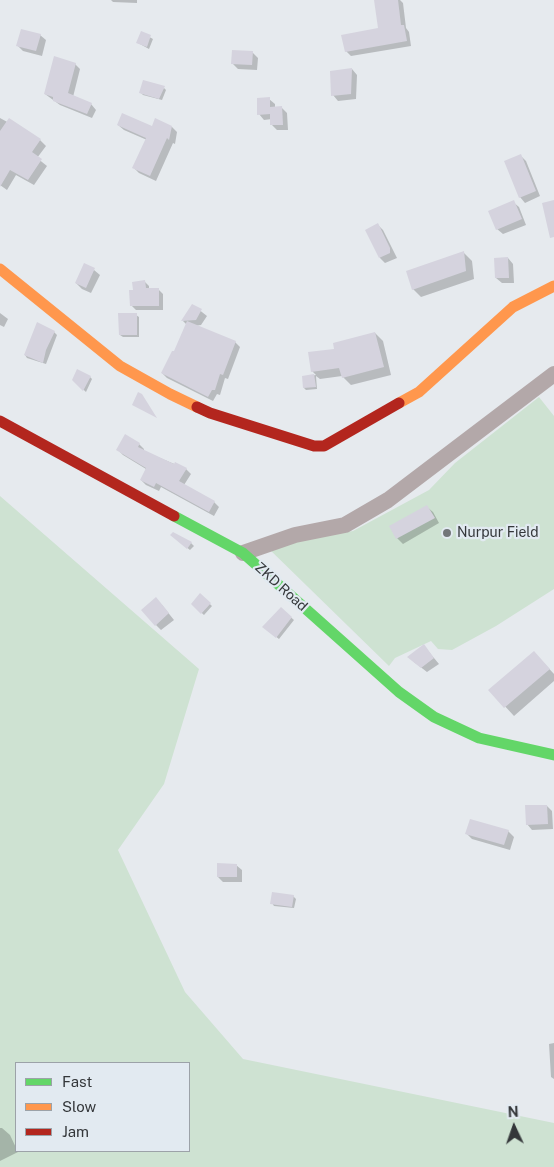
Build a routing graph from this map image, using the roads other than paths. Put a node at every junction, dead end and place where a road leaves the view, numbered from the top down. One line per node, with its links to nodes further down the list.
1 (0, 268): 2 (street)
2 (554, 286)
3 (554, 374): 5 (street)
4 (0, 421): 5 (street, ZKD Road)
5 (243, 553): 6 (street, ZKD Road)
6 (554, 755)

